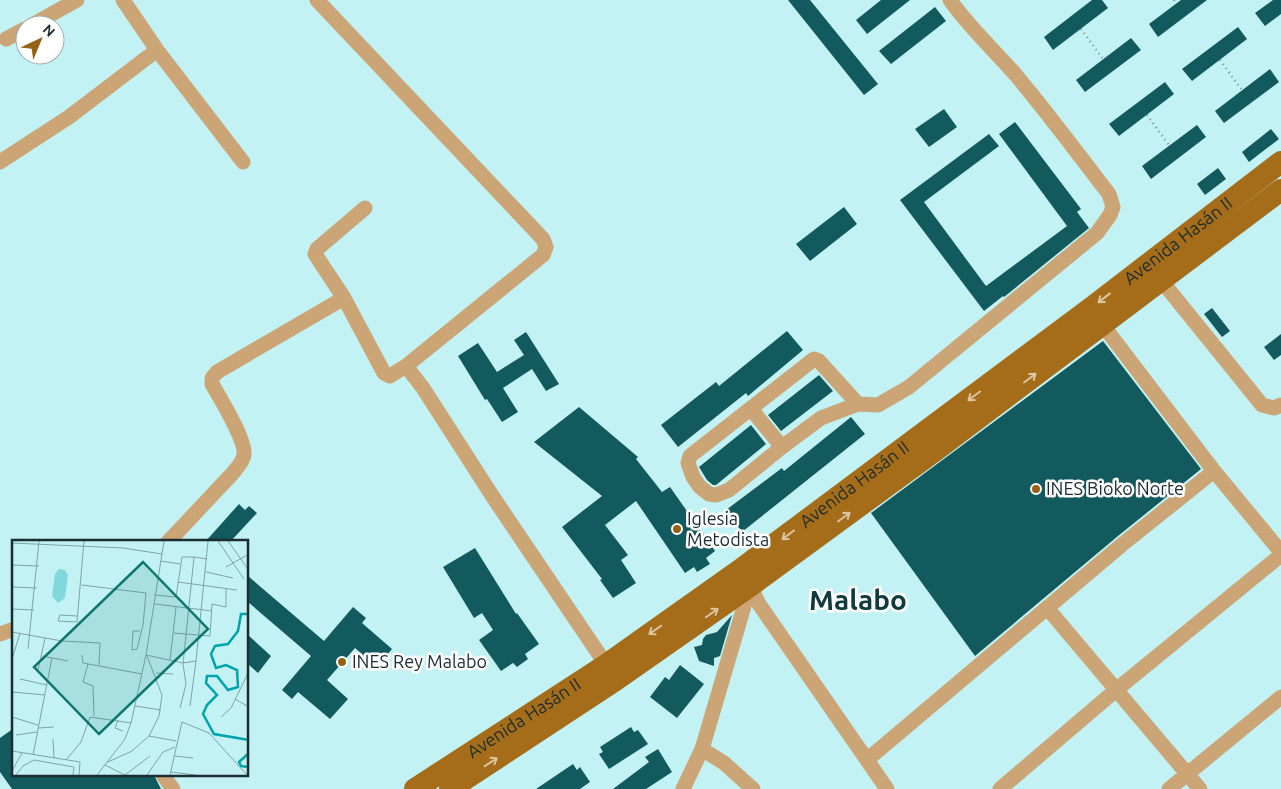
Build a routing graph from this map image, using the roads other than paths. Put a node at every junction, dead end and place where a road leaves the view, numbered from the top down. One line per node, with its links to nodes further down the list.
1 (77, 0): 5 (street)
2 (123, 0): 8 (street)
3 (317, 0): 17 (street)
4 (950, 0): 18 (street)
5 (50, 15)
6 (15, 34): 7 (street)
7 (6, 39)
8 (157, 50): 9 (street); 10 (street)
9 (0, 162)
10 (243, 162)
11 (1281, 162): 14 (main road, Avenida Hasán II)
12 (1281, 190): 14 (main road, Avenida Hasán II)
13 (365, 208): 15 (street)
14 (1155, 272): 16 (main road, Avenida Hasán II); 19 (street); 25 (main road, Avenida Hasán II, one-way to 25)
15 (344, 298): 17 (street); 23 (street)
16 (1102, 324): 22 (street); 25 (main road, Avenida Hasán II, one-way to 16)
17 (406, 366): 29 (street)
18 (858, 404): 20 (street); 21 (street)
19 (1281, 405)
20 (751, 409): 21 (street); 21 (street)
21 (782, 446)
22 (1214, 471): 24 (street); 26 (street)
23 (170, 540)
24 (1281, 554): 30 (street)
25 (745, 578): 29 (main road, Avenida Hasán II); 32 (street); 33 (street)
26 (1048, 609): 30 (street); 33 (street)
27 (12, 629): 28 (street)
28 (0, 634)
29 (611, 672): 37 (main road, Avenida Hasán II); 38 (main road, Avenida Hasán II, one-way to 29)
30 (1116, 690): 34 (street); 42 (street)
31 (1281, 697): 34 (street)
32 (702, 749): 39 (street); 40 (street)
33 (868, 759): 41 (street)
34 (1187, 774): 43 (street); 44 (street)
35 (164, 776): 36 (street)
36 (173, 789)
37 (415, 789)
38 (450, 789)
39 (683, 789)
40 (753, 789)
41 (887, 789)
42 (1000, 789)
43 (1169, 789)
44 (1200, 789)

